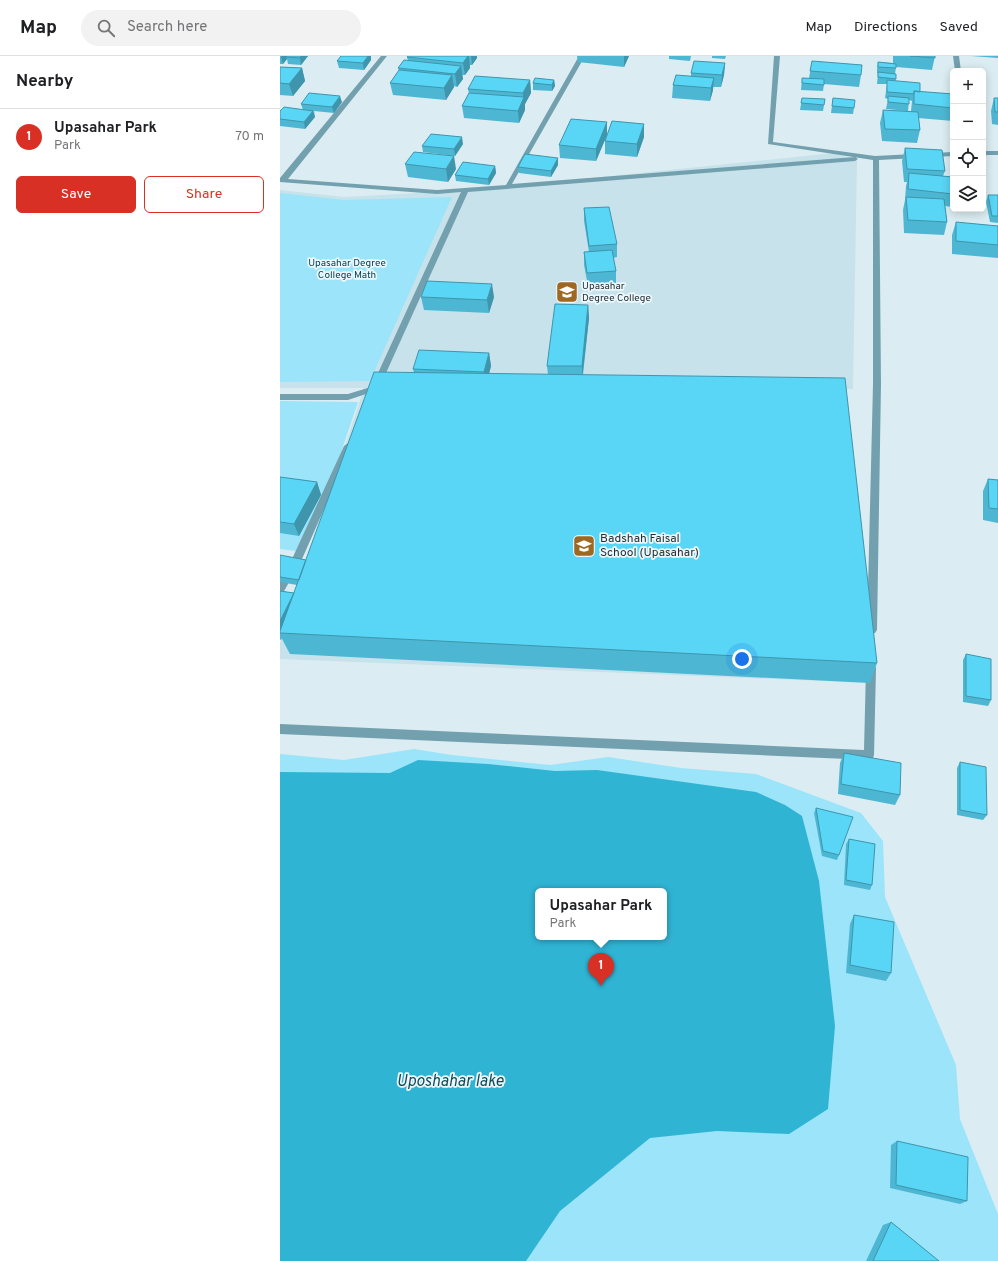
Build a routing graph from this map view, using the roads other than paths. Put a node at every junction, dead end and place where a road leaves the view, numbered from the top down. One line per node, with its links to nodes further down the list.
1 (384, 56): 10 (street)
2 (582, 56): 11 (street)
3 (777, 56): 9 (street)
4 (956, 56): 5 (street)
5 (958, 68)
6 (986, 153): 7 (street)
7 (998, 153)
8 (950, 154): 9 (street)
9 (876, 158): 11 (street); 18 (street)
10 (281, 180): 12 (street)
11 (508, 186): 12 (street)
12 (466, 189): 13 (street)
13 (375, 388): 14 (street); 15 (street)
14 (280, 397)
15 (368, 402)
16 (352, 438): 17 (street)
17 (280, 590)
18 (872, 637)
19 (871, 660): 20 (street)
20 (280, 730)

